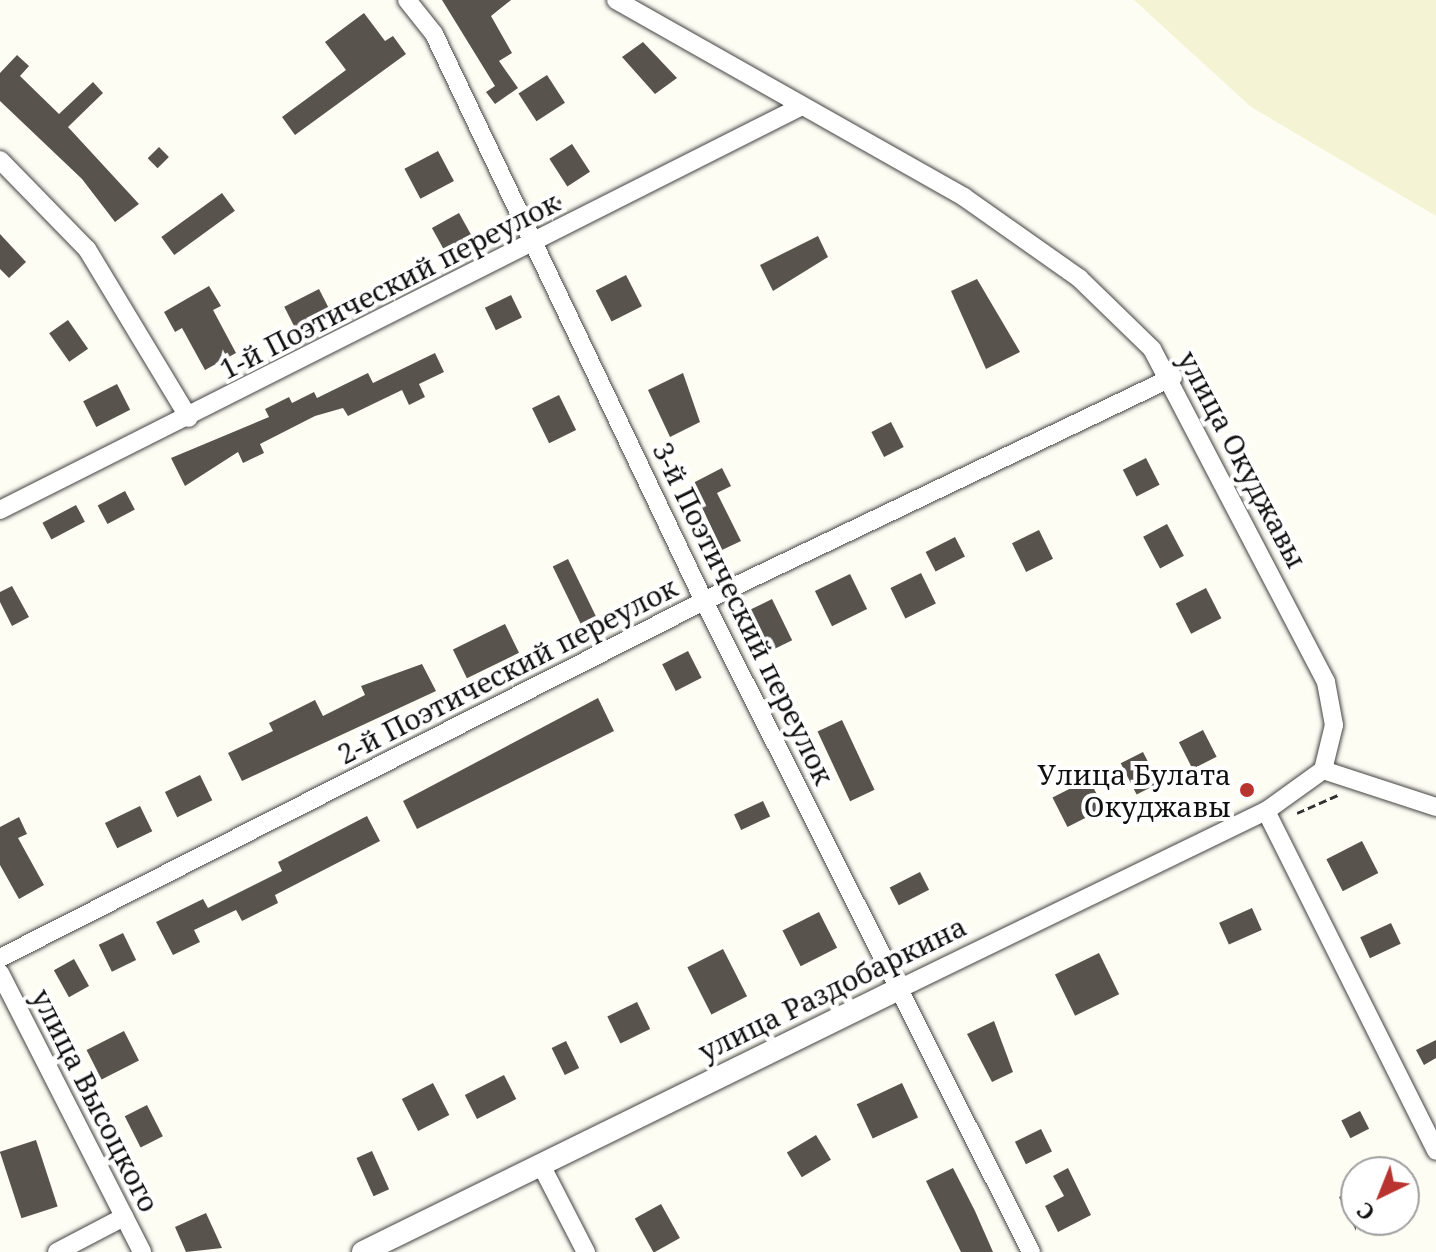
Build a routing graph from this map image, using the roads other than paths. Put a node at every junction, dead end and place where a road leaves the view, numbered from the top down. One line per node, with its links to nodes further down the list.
1 (407, 0): 5 (street, 3-й Поэтический переулок)
2 (616, 0): 3 (street, улица Окуджавы)
3 (802, 106): 5 (street, 1-й Поэтический переулок); 6 (street, улица Окуджавы)
4 (0, 160): 7 (street)
5 (537, 243): 7 (street, 1-й Поэтический переулок); 9 (street, 3-й Поэтический переулок)
6 (1173, 377): 9 (street, 2-й Поэтический переулок); 10 (street, улица Окуджавы)
7 (189, 418): 8 (street, 1-й Поэтический переулок)
8 (0, 510)
9 (704, 601): 13 (street, 2-й Поэтический переулок); 15 (street, 3-й Поэтический переулок)
10 (1323, 770): 11 (street); 12 (street, улица Раздобаркина)
11 (1436, 807)
12 (1266, 811): 15 (street, улица Раздобаркина); 16 (street)
13 (0, 958)
14 (0, 973): 18 (street, улица Высоцкого)
15 (899, 989): 17 (street, улица Раздобаркина); 23 (street, 3-й Поэтический переулок)
16 (1436, 1151)
17 (541, 1165): 21 (street, улица Раздобаркина); 22 (street)
18 (124, 1217): 19 (street); 20 (street, улица Высоцкого)
19 (57, 1252)
20 (142, 1252)
21 (363, 1252)
22 (586, 1252)
23 (1031, 1252)

